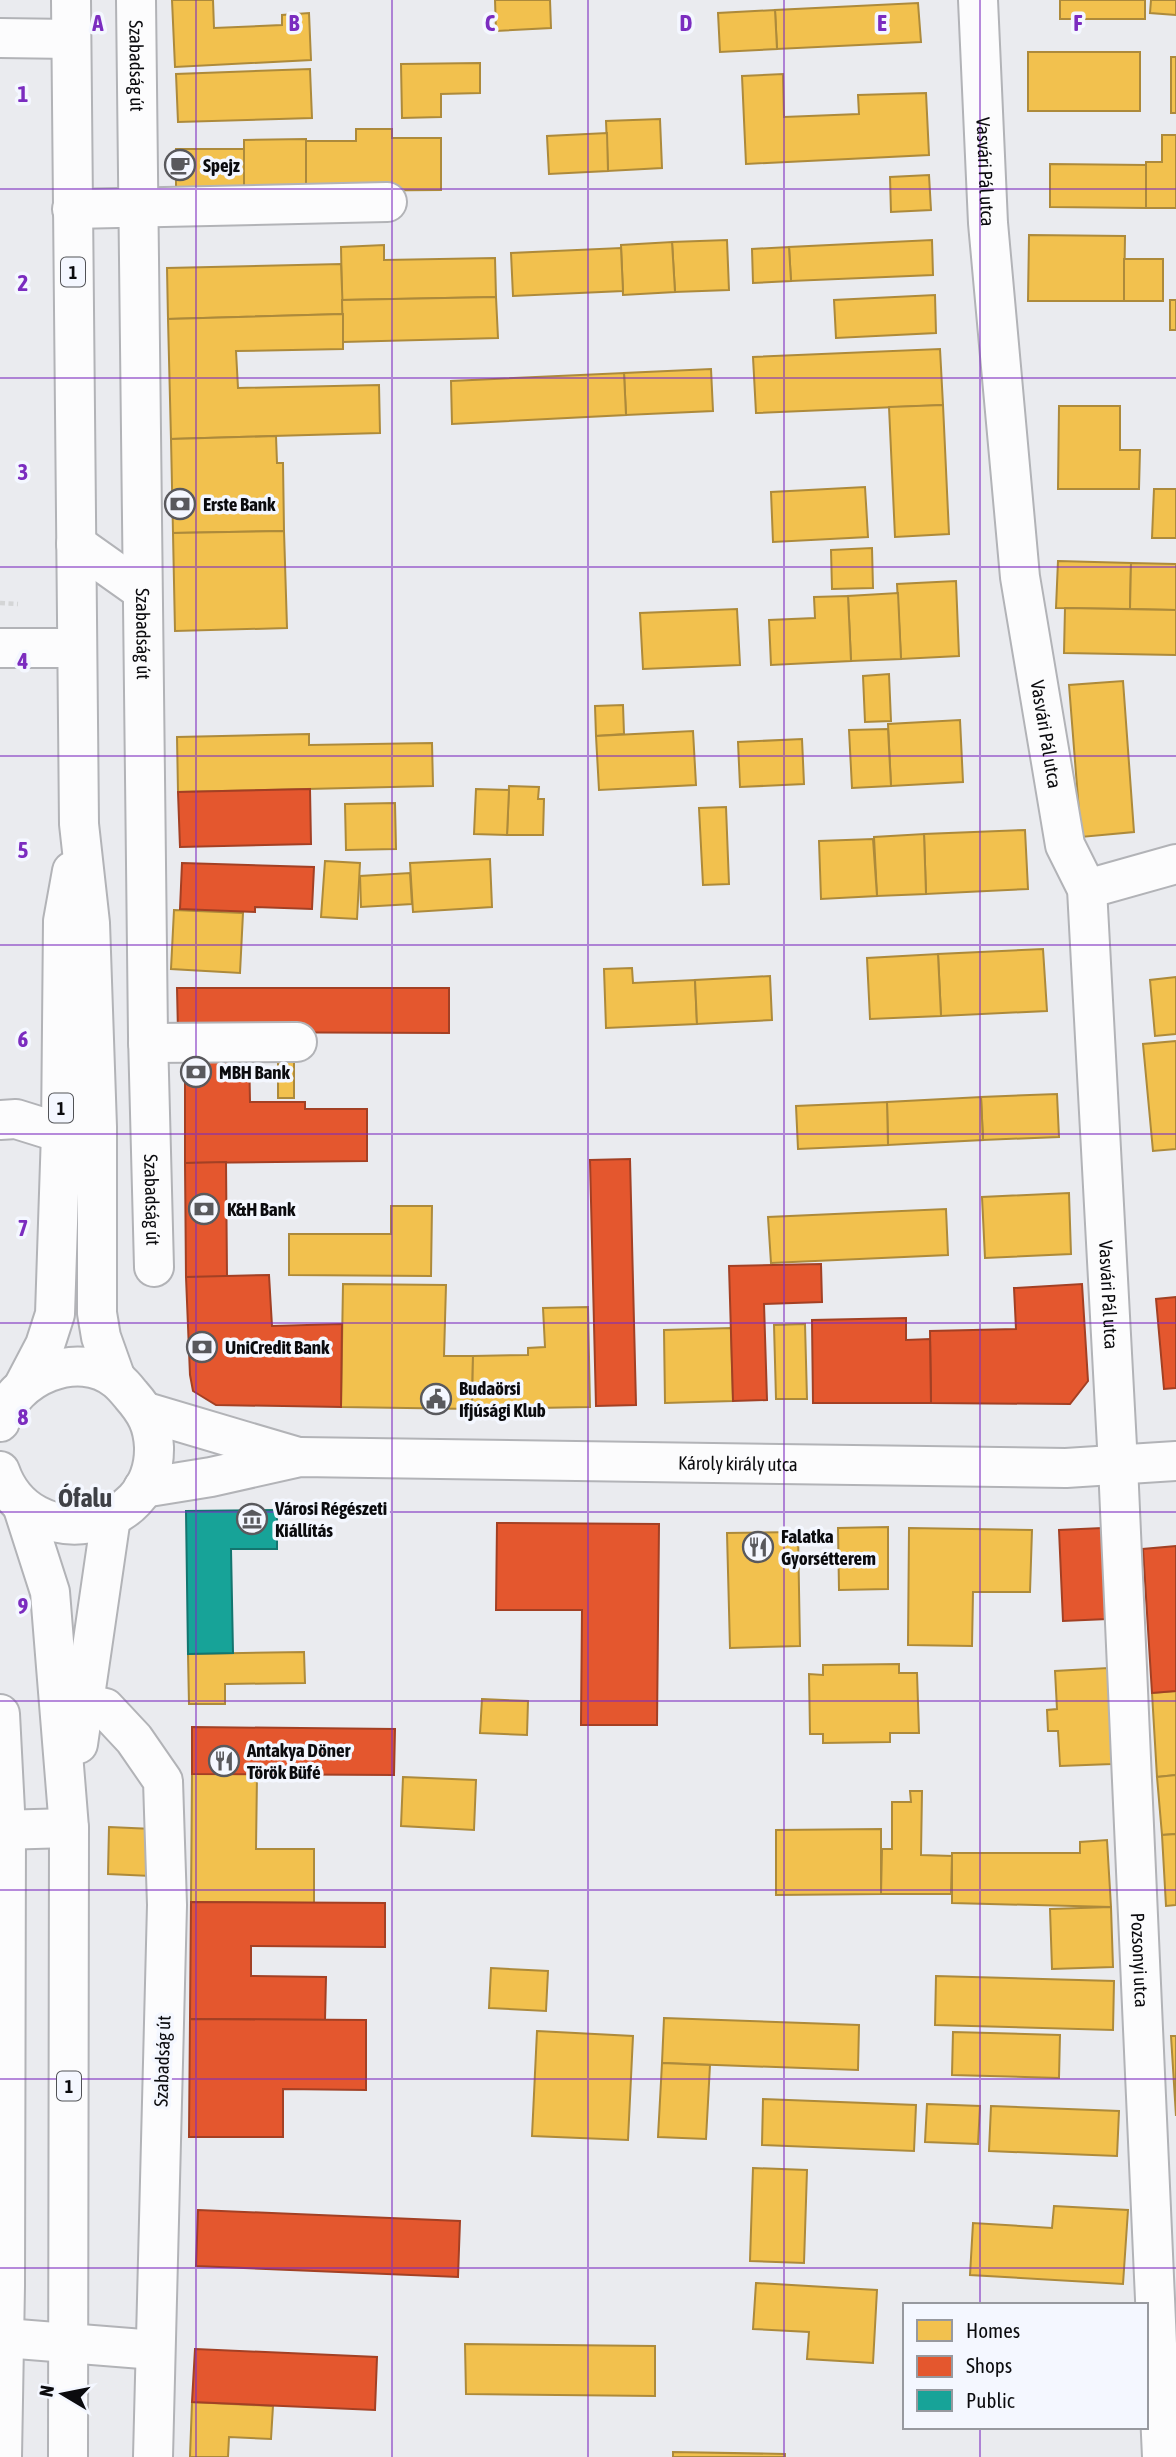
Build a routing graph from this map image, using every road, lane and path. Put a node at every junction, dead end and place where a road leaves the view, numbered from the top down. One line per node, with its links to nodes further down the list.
1 (71, 0): 5 (street, 1)
2 (136, 0): 7 (street, Szabadság út)
3 (978, 0): 15 (street, Vasvári Pál utca)
4 (0, 38): 5 (street)
5 (71, 39): 8 (street, 1)
6 (387, 202): 7 (street)
7 (138, 208): 8 (street); 10 (street, Szabadság út)
8 (72, 209): 9 (street, 1)
9 (76, 544): 10 (street); 12 (street, 1)
10 (141, 590): 17 (street, Szabadság út)
11 (0, 648): 12 (street)
12 (77, 648): 13 (street, 1)
13 (79, 824): 16 (street, 1); 20 (street, 1)
14 (1176, 864): 15 (street)
15 (1087, 889): 28 (street, Vasvári Pál utca)
16 (93, 1038): 17 (street); 22 (street, 1)
17 (148, 1040): 18 (street); 21 (street, Szabadság út)
18 (297, 1042)
19 (0, 1120): 20 (street)
20 (61, 1133): 23 (street, 1)
21 (154, 1266)
22 (117, 1379): 23 (street, 1); 24 (street, 1)
23 (23, 1387): 25 (street, 1)
24 (146, 1412): 26 (street, Károly király utca); 30 (street, 1)
25 (0, 1422)
26 (300, 1457): 28 (street, Károly király utca); 30 (street, Károly király utca)
27 (1176, 1461): 28 (street, Károly király utca)
28 (1118, 1465): 37 (street, Pozsonyi utca)
29 (0, 1471): 31 (street, 1)
30 (143, 1488): 32 (street, 1)
31 (23, 1508): 32 (street, 1); 35 (street, 1)
32 (111, 1517): 33 (street, 1)
33 (83, 1703): 35 (street, 1); 40 (street, Szabadság út)
34 (0, 1714): 36 (street)
35 (69, 1828): 36 (street); 39 (street, 1)
36 (3, 1830): 38 (street)
37 (1164, 2187): 44 (street, Pozsonyi utca)
38 (5, 2338): 39 (street); 41 (street)
39 (70, 2343): 40 (street); 42 (street, 1)
40 (155, 2350): 43 (street, Szabadság út)
41 (2, 2457)
42 (68, 2457)
43 (153, 2457)
44 (1162, 2457)

